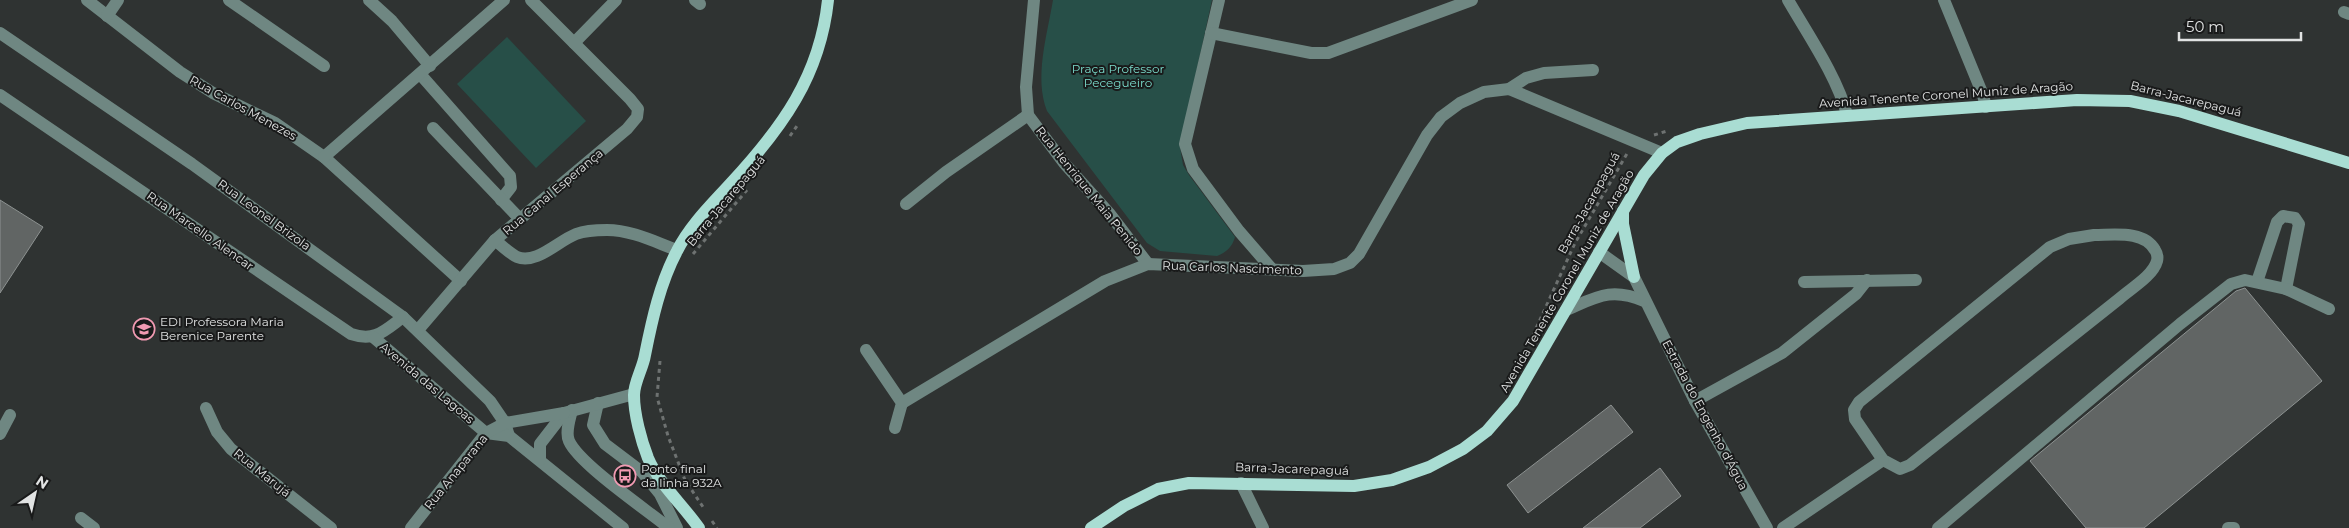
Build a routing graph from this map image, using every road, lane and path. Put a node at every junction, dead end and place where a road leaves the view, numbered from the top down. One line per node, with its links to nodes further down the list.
1 (87, 0): 14 (street, Rua Carlos Menezes)
2 (118, 0): 14 (street)
3 (229, 0): 18 (street)
4 (370, 0): 19 (street)
5 (531, 0): 17 (street)
6 (616, 0): 17 (street)
7 (828, 0): 40 (main road)
8 (1034, 0): 24 (street, Rua Henrique Maia Penido)
9 (1219, 0): 16 (street)
10 (1472, 0): 16 (street)
11 (1788, 0): 25 (street)
12 (1944, 0): 23 (street)
13 (497, 3): 19 (street)
14 (107, 16): 32 (street, Rua Carlos Menezes)
15 (0, 33): 55 (street, Rua Leonel Brizola)
16 (1211, 33): 44 (street)
17 (574, 43): 38 (street, Rua Canal Esperança)
18 (324, 66)
19 (425, 70): 32 (street); 35 (street)
20 (1593, 70): 21 (street, Rua Carlos Nascimento)
21 (1509, 89): 30 (street, Rua Carlos Nascimento); 44 (street, Rua Carlos Nascimento)
22 (0, 96): 57 (street, Rua Marcello Alencar)
23 (1986, 107): 25 (main road, Avenida Tenente Coronel Muniz de Aragão); 33 (main road, Avenida Tenente Coronel Muniz de Aragão)
24 (1028, 115): 36 (street); 43 (street, Rua Henrique Maia Penido)
25 (1847, 115): 31 (main road, Avenida Tenente Coronel Muniz de Aragão)
26 (800, 121): 29 (path)
27 (433, 128): 35 (street)
28 (1671, 129): 30 (path, Barra-Jacarepaguá)
29 (785, 143)
30 (1641, 143): 31 (street, Rua Carlos Nascimento); 58 (path, Barra-Jacarepaguá)
31 (1662, 153): 37 (main road, Avenida Tenente Coronel Muniz de Aragão)
32 (324, 157): 48 (street, Rua Carlos Menezes)
33 (2349, 163)
34 (751, 185): 42 (path, Barra-Jacarepaguá)
35 (501, 200): 38 (street)
36 (906, 204)
37 (1623, 209): 41 (main road, Avenida Tenente Coronel Muniz de Aragão); 45 (main road)
38 (519, 218): 39 (street, Rua Canal Esperança)
39 (495, 240): 40 (street); 48 (street, Rua Canal Esperança)
40 (677, 250): 61 (main road)
41 (1599, 252): 45 (street); 54 (main road, Avenida Tenente Coronel Muniz de Aragão)
42 (689, 259)
43 (1148, 264): 44 (street, Rua Carlos Nascimento); 63 (street, Rua Carlos Nascimento)
44 (1271, 268)
45 (1634, 277): 52 (street, Estrada do Engenho d'Água)
46 (1867, 280): 47 (street); 49 (street); 62 (street)
47 (1916, 280)
48 (461, 281): 56 (street, Rua Canal Esperança)
49 (1804, 282)
50 (2257, 282): 51 (street); 51 (street); 91 (street)
51 (2286, 289): 53 (street)
52 (1644, 300): 54 (street); 62 (street, Estrada do Engenho d'Água)
53 (2329, 309)
54 (1566, 310): 75 (main road, Avenida Tenente Coronel Muniz de Aragão)
55 (403, 317): 56 (street, Rua Leonel Brizola); 57 (street)
56 (418, 330): 68 (street, Rua Leonel Brizola)
57 (373, 337): 70 (street, Avenida das Lagoas)
58 (1530, 341)
59 (866, 350): 63 (street)
60 (660, 354): 76 (path)
61 (634, 394): 64 (street, Rua Anaparana); 85 (main road)
62 (1694, 401): 89 (street, Estrada do Engenho d'Água)
63 (902, 403): 69 (street)
64 (598, 404): 66 (street, Rua Anaparana); 84 (street)
65 (206, 408): 80 (street, Rua Marujá)
66 (568, 411): 68 (street, Rua Anaparana); 73 (street); 83 (street)
67 (10, 415): 71 (street)
68 (505, 423): 70 (street, Rua Anaparana); 72 (street)
69 (895, 428)
70 (486, 432): 72 (street, Avenida das Lagoas); 81 (street, Rua Anaparana)
71 (0, 434)
72 (510, 436): 73 (street, Avenida das Lagoas)
73 (540, 460): 82 (street, Avenida das Lagoas)
74 (1883, 460): 74 (street); 90 (street)
75 (1241, 483): 87 (main road, Avenida Tenente Coronel Muniz de Aragão); 88 (street)
76 (704, 509)
77 (708, 515): 86 (path)
78 (81, 518): 79 (street)
79 (94, 528)
80 (331, 528)
81 (411, 528)
82 (623, 528)
83 (669, 528)
84 (677, 528)
85 (699, 528)
86 (718, 528)
87 (1091, 528)
88 (1263, 528)
89 (1767, 528)
90 (1783, 528)
91 (1938, 528)
92 (2228, 528): 93 (street)
93 (2234, 528)

